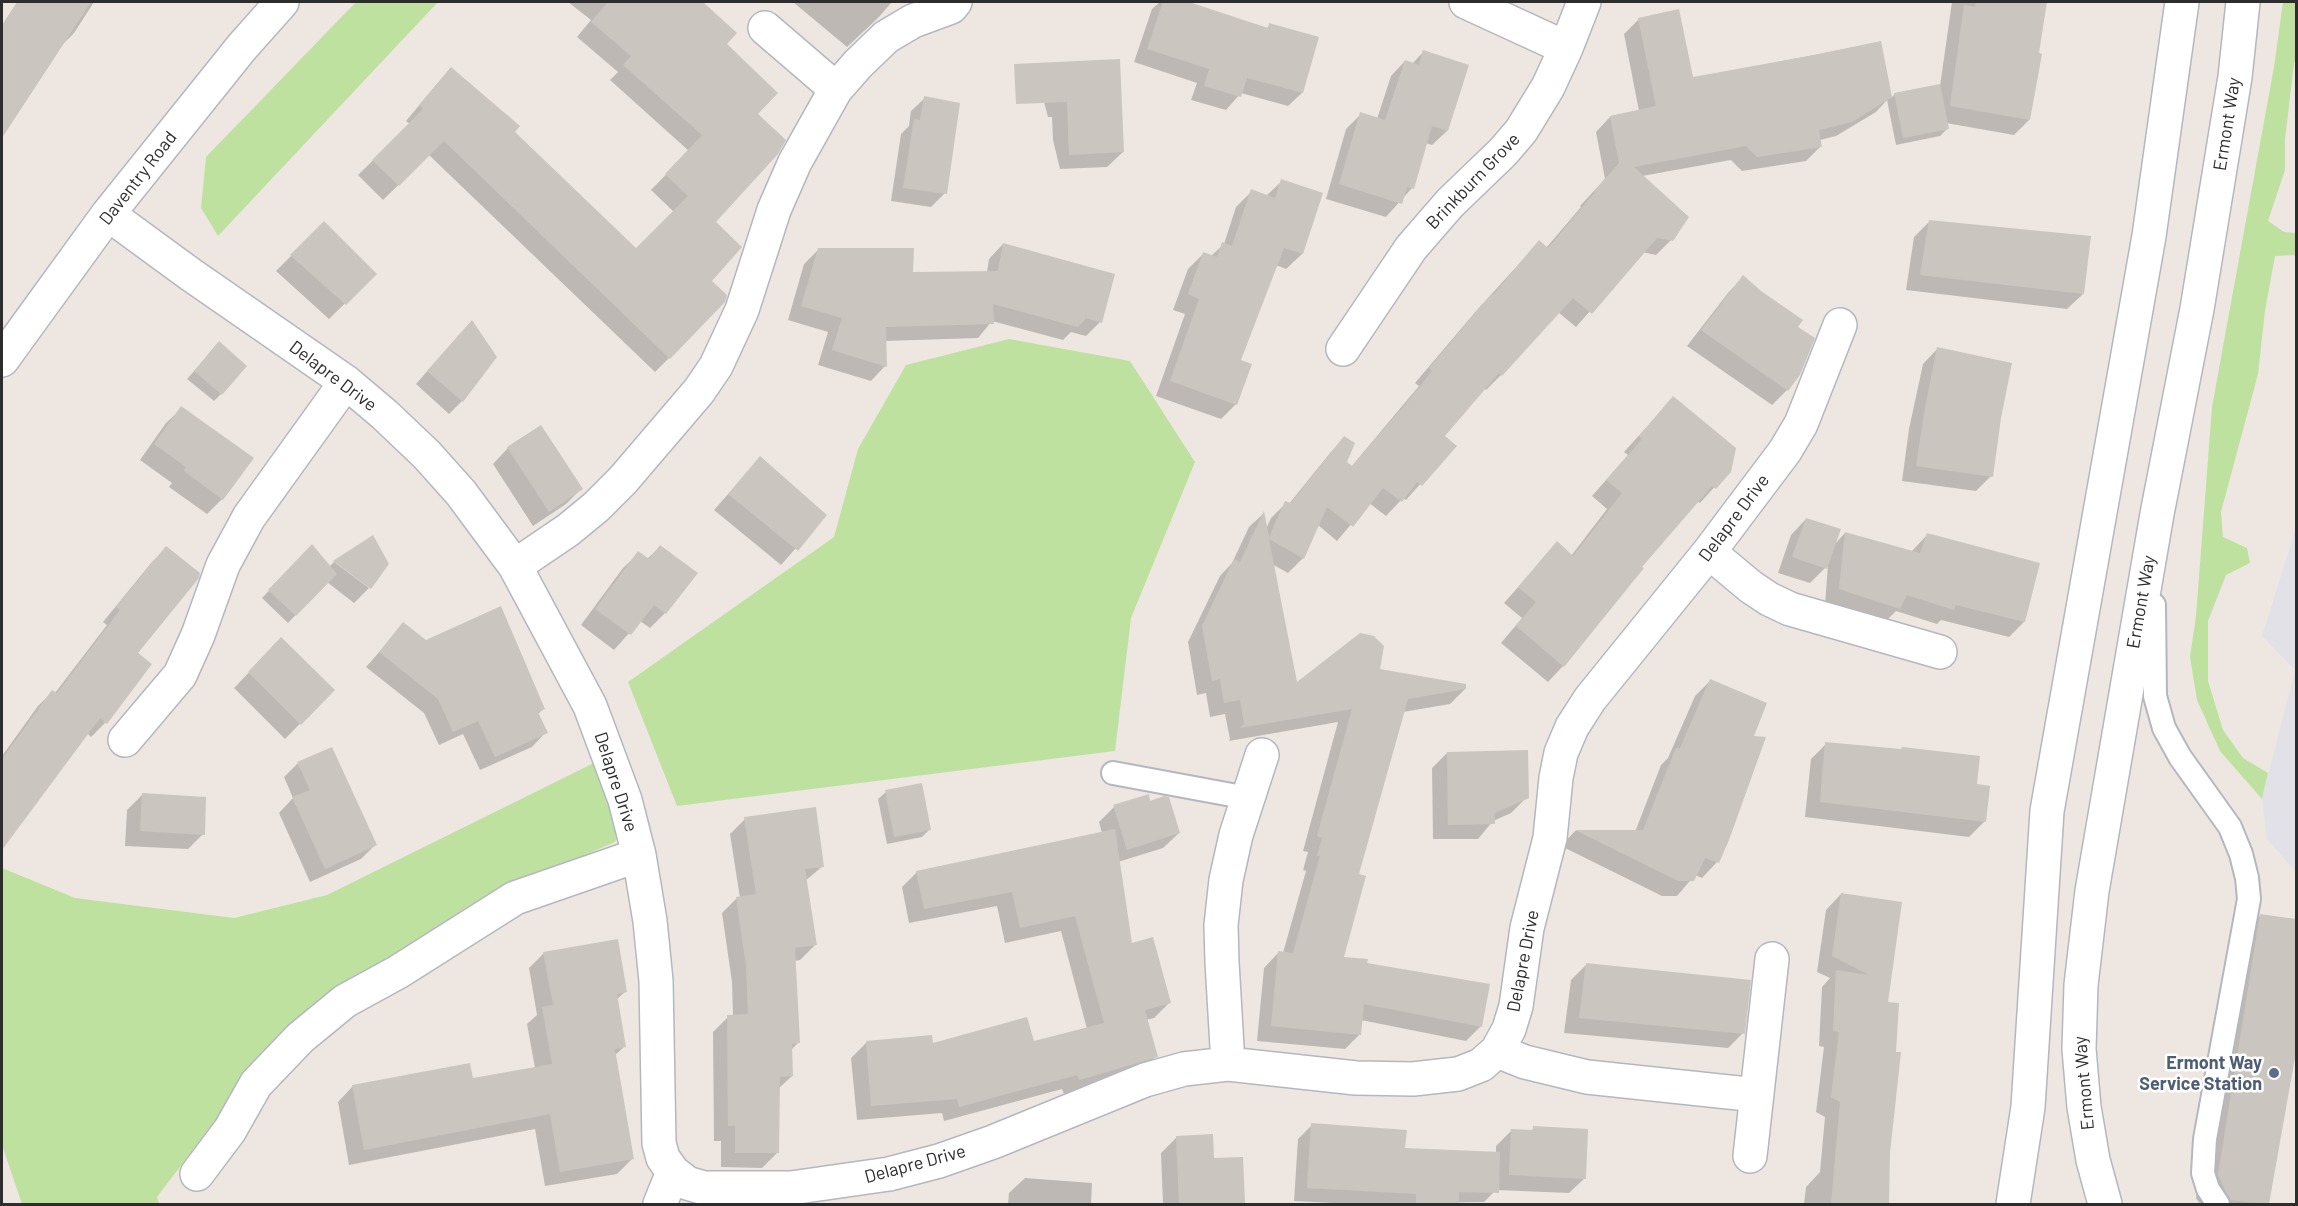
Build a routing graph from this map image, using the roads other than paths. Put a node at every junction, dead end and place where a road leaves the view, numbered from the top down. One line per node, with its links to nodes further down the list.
1 (282, 2): 10 (street, Daventry Road)
2 (955, 2): 9 (street)
3 (1466, 2): 8 (street)
4 (1584, 2): 8 (street, Brinkburn Grove)
5 (2182, 2): 32 (street)
6 (2243, 2): 15 (street, Ermont Way)
7 (765, 28): 9 (street)
8 (1566, 48): 12 (street, Brinkburn Grove)
9 (836, 89): 17 (street)
10 (108, 214): 13 (street, Daventry Road); 14 (street, Delapre Drive)
11 (1840, 325): 16 (street, Delapre Drive)
12 (1343, 349)
13 (2, 360)
14 (346, 382): 17 (street, Delapre Drive); 19 (street)
15 (2157, 514): 33 (street, Ermont Way); 34 (lane)
16 (1709, 552): 18 (street); 25 (street, Delapre Drive)
17 (515, 566): 23 (street, Delapre Drive)
18 (1940, 652)
19 (125, 740)
20 (1262, 755): 22 (street)
21 (1113, 773): 22 (lane)
22 (1248, 798): 26 (street)
23 (639, 855): 29 (street, Delapre Drive); 30 (street)
24 (1772, 959): 27 (street)
25 (1497, 1051): 26 (street, Delapre Drive); 27 (street)
26 (1228, 1064): 29 (street, Delapre Drive)
27 (1757, 1095): 28 (street)
28 (1750, 1156)
29 (673, 1172): 31 (street)
30 (197, 1174)
31 (660, 1204)
32 (2013, 1204)
33 (2105, 1204)
34 (2218, 1204)

